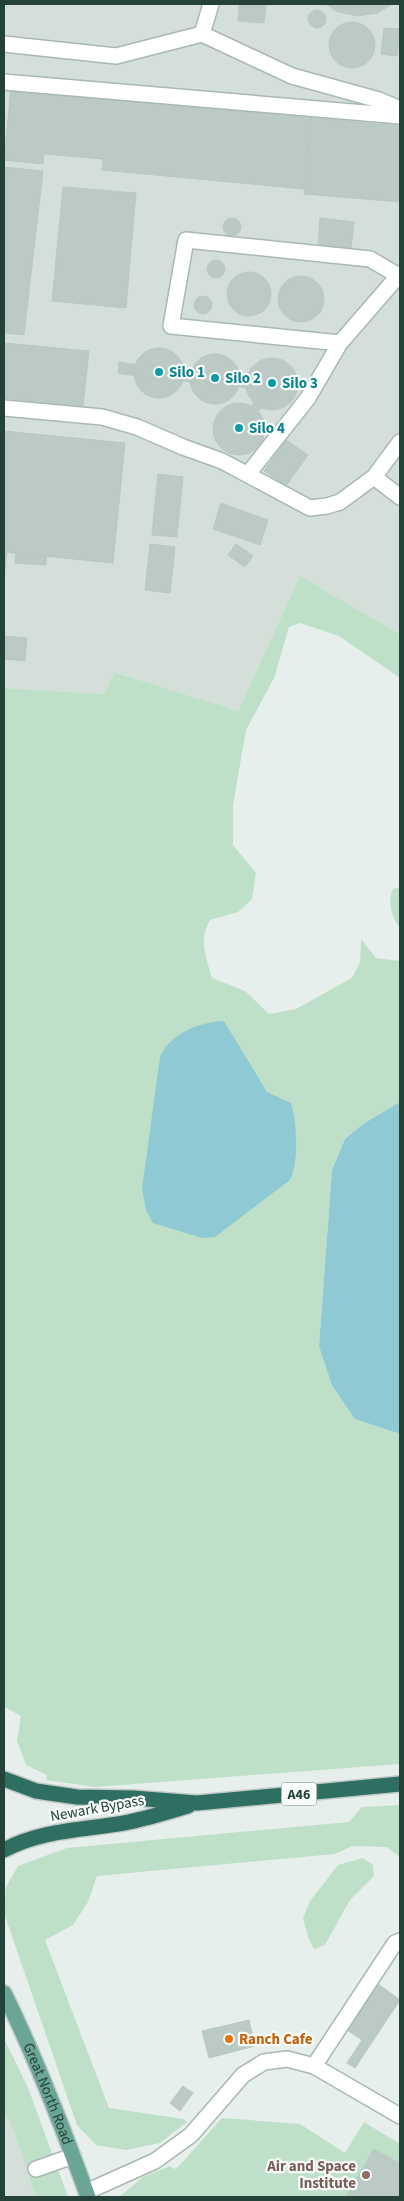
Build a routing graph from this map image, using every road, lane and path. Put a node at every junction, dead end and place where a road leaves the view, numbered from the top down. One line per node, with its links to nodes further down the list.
1 (211, 4): 2 (lane)
2 (202, 34): 3 (lane); 5 (lane)
3 (4, 44)
4 (4, 82): 6 (lane)
5 (400, 108)
6 (400, 116)
7 (400, 275): 8 (lane); 8 (lane)
8 (340, 343): 11 (lane)
9 (4, 408): 11 (lane)
10 (400, 442): 12 (lane)
11 (248, 474): 12 (lane)
12 (374, 477): 13 (lane)
13 (400, 497)
14 (4, 1779): 16 (highway, Newark Bypass / A46)
15 (400, 1784): 16 (highway, Newark Bypass / A46)
16 (197, 1803): 17 (highway, Newark Bypass / A46)
17 (4, 1850)
18 (400, 1941): 20 (lane)
19 (4, 1993): 22 (main road, Great North Road)
20 (314, 2066): 21 (lane); 24 (lane)
21 (399, 2113)
22 (73, 2156): 23 (lane); 24 (main road, Great North Road)
23 (36, 2169)
24 (87, 2195)

